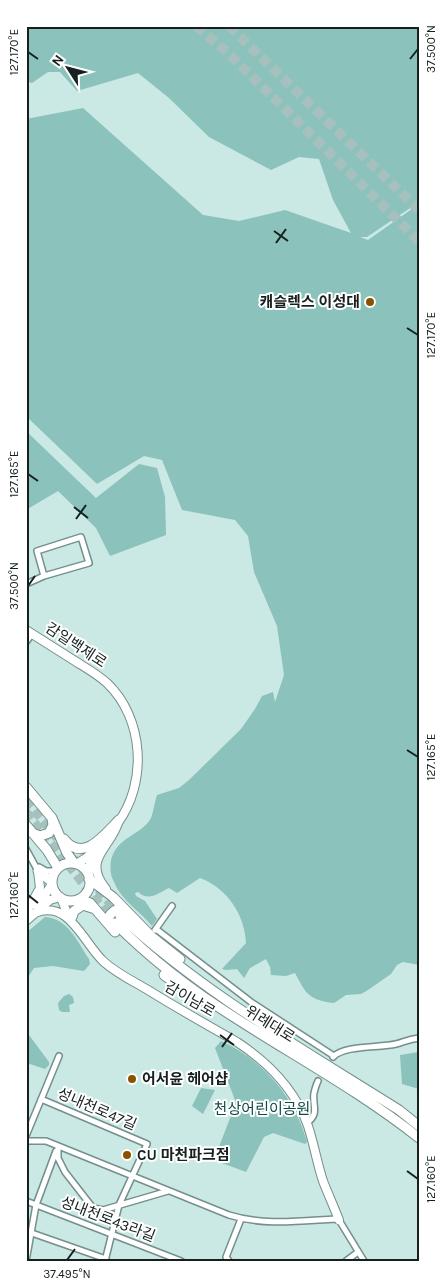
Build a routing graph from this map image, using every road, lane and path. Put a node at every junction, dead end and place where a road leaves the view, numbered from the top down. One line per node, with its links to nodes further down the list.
1 (44, 576): 1 (street); 2 (street)
2 (26, 584)
3 (29, 632): 4 (street); 7 (main road, 감일백제로)
4 (26, 642)
5 (26, 787): 6 (main road)
6 (52, 818): 8 (main road); 9 (main road)
7 (119, 820): 9 (main road); 10 (main road, 감일백제로); 17 (main road)
8 (29, 829): 14 (main road)
9 (60, 835): 12 (main road)
10 (99, 847): 12 (main road); 15 (main road)
11 (26, 849): 13 (street)
12 (75, 864): 14 (main road); 15 (main road)
13 (37, 868): 14 (street); 16 (main road); 21 (main road)
14 (57, 869): 16 (main road)
15 (89, 878): 17 (main road); 19 (main road)
16 (52, 883): 18 (main road); 21 (main road)
17 (113, 897): 24 (main road)
18 (60, 898): 19 (main road); 22 (main road); 25 (main road, 감이남로)
19 (78, 899): 23 (main road); 25 (main road)
20 (172, 906): 27 (street)
21 (26, 913)
22 (35, 913): 25 (main road); 26 (main road)
23 (99, 913): 24 (main road); 25 (main road)
24 (117, 918): 27 (main road); 28 (main road, 위례대로); 36 (main road, 위례대로)
25 (72, 920): 33 (main road, 감이남로)
26 (26, 921)
27 (154, 932): 28 (main road); 29 (street)
28 (239, 1009): 34 (main road, 위례대로)
29 (419, 1038)
30 (59, 1056): 32 (street)
31 (318, 1081): 33 (street)
32 (41, 1099): 35 (street, 성내천로47길); 39 (street, 성내천로47길)
33 (307, 1123): 45 (main road, 감이남로)
34 (419, 1126)
35 (26, 1136)
36 (419, 1138)
37 (26, 1142): 38 (street)
38 (58, 1146): 39 (street); 42 (street); 43 (street)
39 (133, 1176): 40 (street); 43 (street, 성내천로47길)
40 (168, 1191): 43 (street); 44 (street)
41 (26, 1201): 42 (street, 성내천로43라길)
42 (36, 1205): 46 (street); 47 (street, 성내천로43라길)
43 (119, 1205): 47 (street, 성내천로47길)
44 (241, 1218): 45 (street); 53 (street)
45 (339, 1220): 48 (street, 감이남로)
46 (28, 1232): 50 (street); 51 (street)
47 (112, 1235): 49 (street, 성내천로43라길); 50 (street, 성내천로47길)
48 (358, 1252): 54 (street); 55 (street, 감이남로)
49 (167, 1258): 52 (street, 성내천로43라길)
50 (106, 1260)
51 (26, 1261)
52 (181, 1261)
53 (229, 1261)
54 (346, 1261)
55 (364, 1261)

